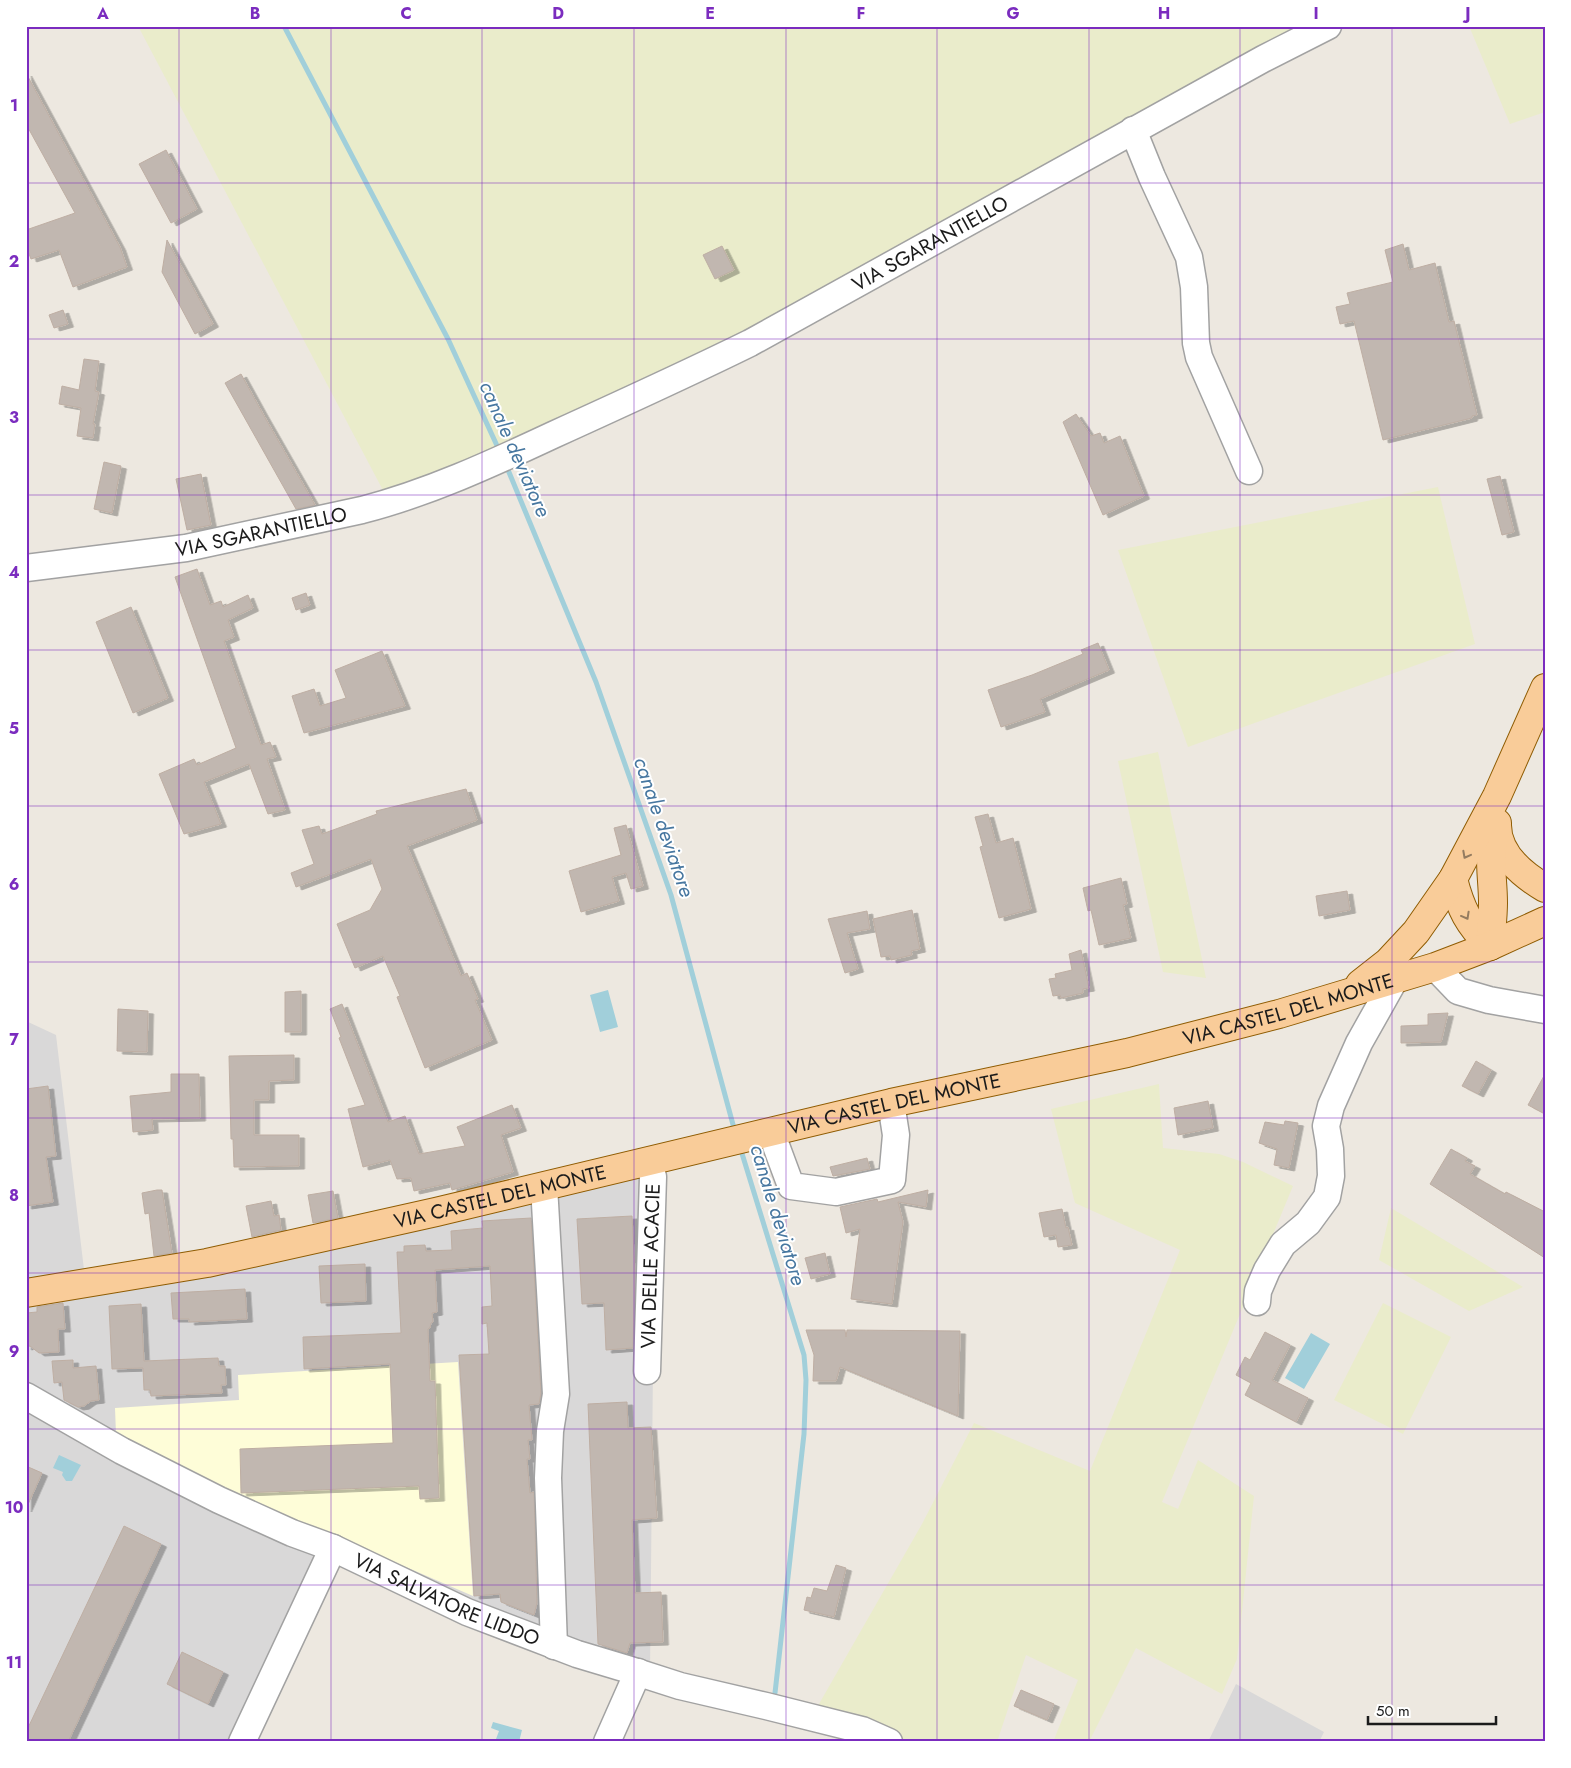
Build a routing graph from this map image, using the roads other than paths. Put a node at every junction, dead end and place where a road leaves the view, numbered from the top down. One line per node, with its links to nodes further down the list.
1 (1328, 26): 2 (street, VIA SGARANTIELLO)
2 (1133, 130): 3 (street); 4 (street, VIA SGARANTIELLO)
3 (1249, 471)
4 (26, 568)
5 (1545, 688): 6 (main road)
6 (1497, 796): 7 (main road); 8 (main road, one-way to 8)
7 (1496, 830): 9 (main road); 11 (main road)
8 (1453, 879): 11 (main road, one-way to 11); 14 (main road)
9 (1545, 888)
10 (1545, 921): 11 (main road, VIA CASTEL DEL MONTE)
11 (1490, 946): 12 (main road, VIA CASTEL DEL MONTE)
12 (1435, 967): 13 (main road, VIA CASTEL DEL MONTE); 15 (street)
13 (1395, 979): 14 (main road, VIA CASTEL DEL MONTE); 21 (street)
14 (1347, 994): 16 (main road, VIA CASTEL DEL MONTE)
15 (1545, 1010)
16 (891, 1103): 17 (main road, VIA CASTEL DEL MONTE); 17 (street)
17 (749, 1137): 18 (main road, VIA CASTEL DEL MONTE)
18 (649, 1161): 19 (main road, VIA CASTEL DEL MONTE); 22 (street, VIA DELLE ACACIE)
19 (544, 1186): 20 (main road, VIA CASTEL DEL MONTE); 25 (street)
20 (26, 1293)
21 (1257, 1302)
22 (647, 1371)
23 (26, 1396): 24 (street, VIA SALVATORE LIDDO)
24 (333, 1548): 25 (street, VIA SALVATORE LIDDO); 27 (street)
25 (554, 1646): 26 (street, VIA SALVATORE LIDDO)
26 (638, 1672): 28 (street); 29 (street, VIA SALVATORE LIDDO)
27 (242, 1742)
28 (607, 1742)
29 (889, 1742)

